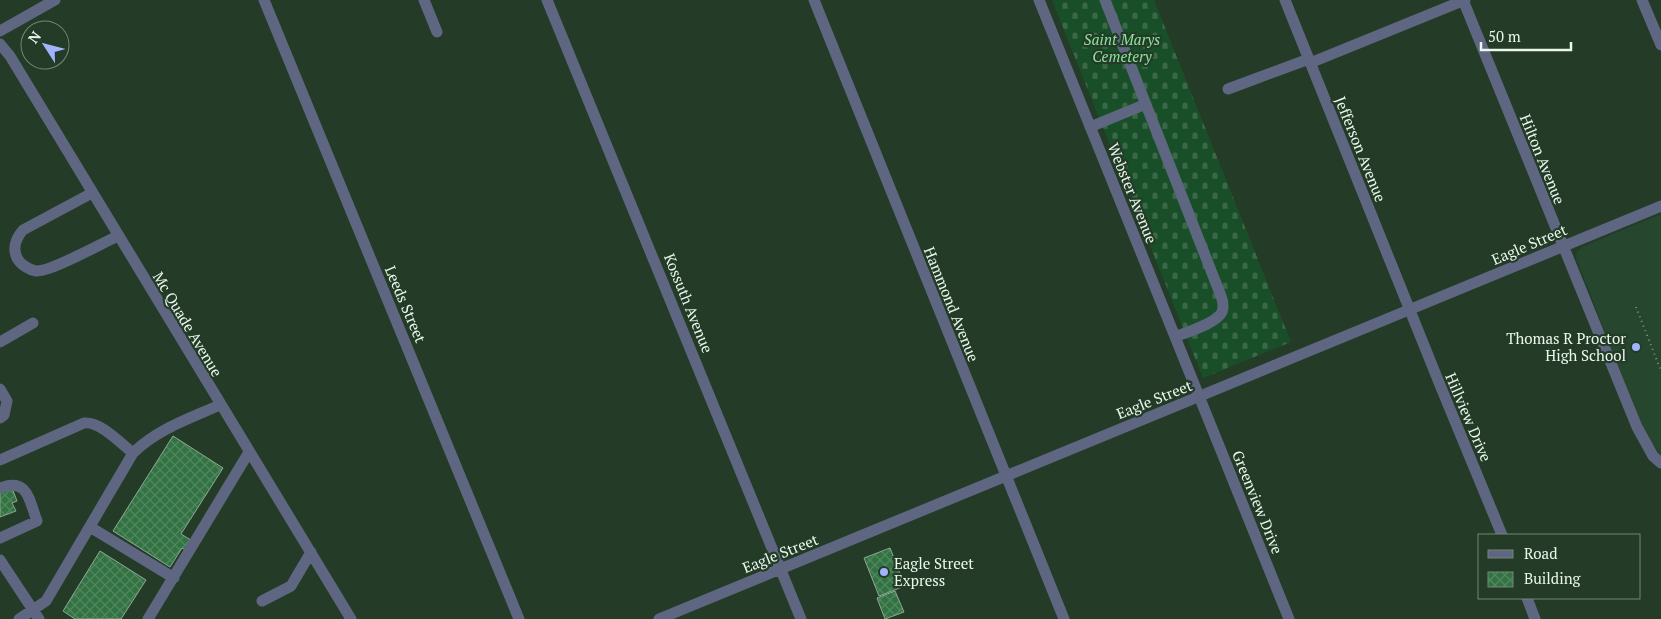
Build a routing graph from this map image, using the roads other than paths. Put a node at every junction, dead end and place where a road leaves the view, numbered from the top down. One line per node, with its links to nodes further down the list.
1 (55, 0): 11 (street)
2 (264, 0): 50 (street, Leeds Street)
3 (424, 0): 12 (street)
4 (547, 0): 42 (street, Kossuth Avenue)
5 (814, 0): 35 (street, Hammond Avenue)
6 (1039, 0): 18 (street, Webster Avenue)
7 (1105, 0): 17 (street)
8 (1285, 0): 15 (street, Jefferson Avenue)
9 (1464, 0): 15 (street); 22 (street, Hilton Avenue)
10 (1642, 0): 14 (street)
11 (0, 31)
12 (437, 32)
13 (0, 44): 19 (street, Mc Quade Avenue)
14 (1661, 45)
15 (1309, 61): 16 (street); 23 (street, Jefferson Avenue)
16 (1228, 89)
17 (1146, 104): 18 (street); 25 (street)
18 (1090, 127): 25 (street, Webster Avenue)
19 (92, 193): 21 (street, Mc Quade Avenue); 21 (street)
20 (1661, 206): 22 (street, Eagle Street)
21 (118, 236): 29 (street, Mc Quade Avenue)
22 (1562, 246): 23 (street, Eagle Street); 34 (street, Hilton Avenue)
23 (1410, 310): 28 (street, Eagle Street); 38 (street, Hillview Drive)
24 (33, 323): 26 (street)
25 (1176, 337): 28 (street, Webster Avenue)
26 (0, 342)
27 (0, 389): 30 (street)
28 (1200, 396): 35 (street, Eagle Street); 54 (street, Greenview Drive)
29 (220, 405): 31 (street, Mc Quade Avenue); 32 (street)
30 (0, 418)
31 (249, 452): 40 (street, Mc Quade Avenue); 43 (street)
32 (133, 453): 33 (street); 37 (street)
33 (0, 460)
34 (1661, 463)
35 (1006, 476): 42 (street, Eagle Street); 53 (street, Hammond Avenue)
36 (0, 488): 39 (street)
37 (90, 527): 43 (street); 46 (street)
38 (1502, 534)
39 (0, 538)
40 (310, 552): 45 (street); 49 (street, Mc Quade Avenue)
41 (0, 560): 46 (street)
42 (781, 568): 51 (street, Eagle Street); 52 (street, Kossuth Avenue)
43 (174, 578): 48 (street)
44 (1527, 599): 55 (street)
45 (262, 601)
46 (36, 615): 47 (street)
47 (20, 619)
48 (148, 619)
49 (351, 619)
50 (519, 619)
51 (659, 619)
52 (801, 619)
53 (1064, 619)
54 (1289, 619)
55 (1535, 619)

